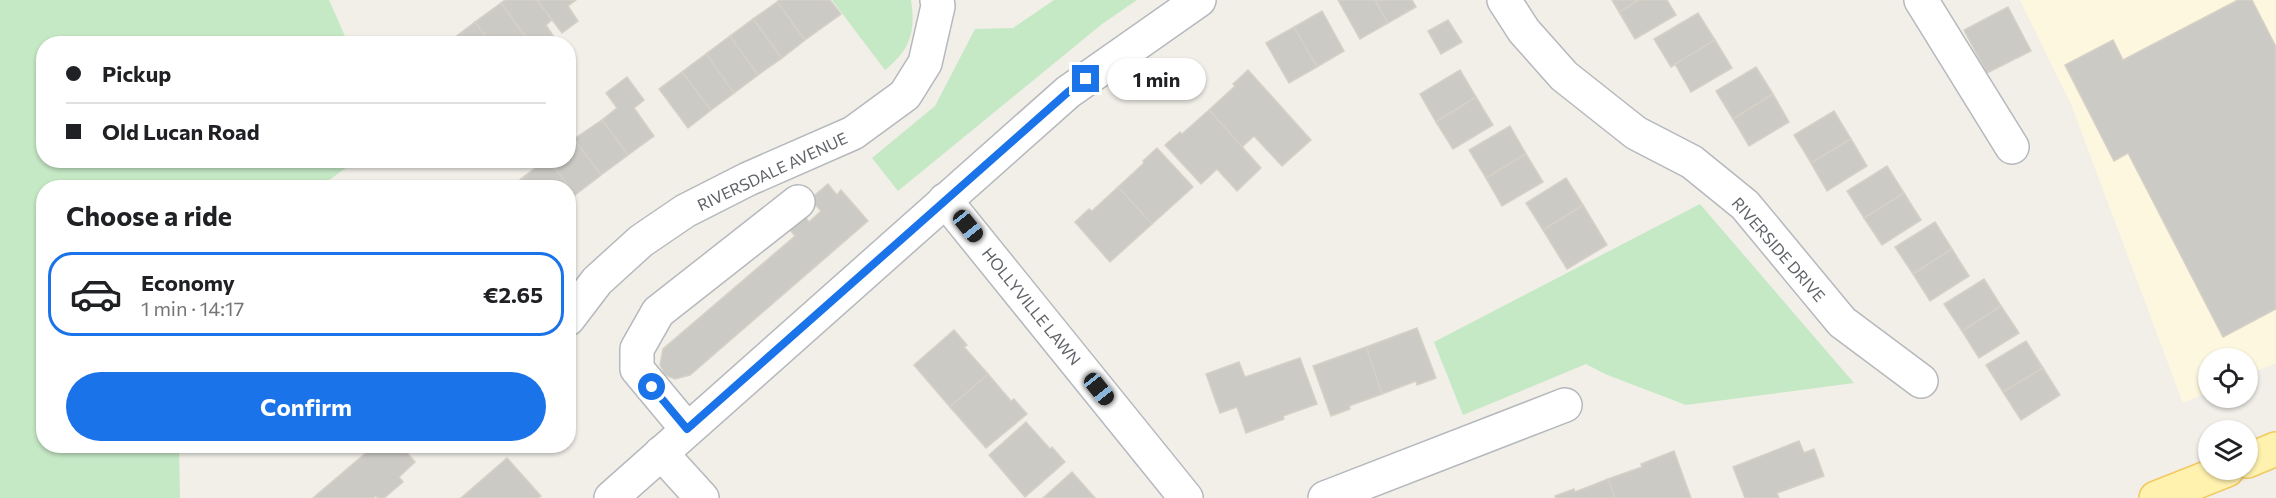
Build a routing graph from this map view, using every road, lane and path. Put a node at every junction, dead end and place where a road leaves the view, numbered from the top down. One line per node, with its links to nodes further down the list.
1 (937, 0): 8 (street, RIVERSDALE AVENUE)
2 (1199, 0): 6 (street)
3 (1504, 0): 9 (street, RIVERSIDE DRIVE)
4 (1921, 0): 5 (street)
5 (2012, 147)
6 (945, 200): 11 (street); 18 (street, HOLLYVILLE LAWN)
7 (798, 202): 11 (street)
8 (576, 304)
9 (1922, 381)
10 (1565, 405): 19 (street)
11 (687, 429): 13 (street)
12 (2276, 450): 14 (main road)
13 (661, 453): 16 (street); 17 (street)
14 (2258, 457)
15 (2202, 480): 20 (main road)
16 (611, 498)
17 (702, 498)
18 (1186, 498)
19 (1325, 498)
20 (2156, 498)

